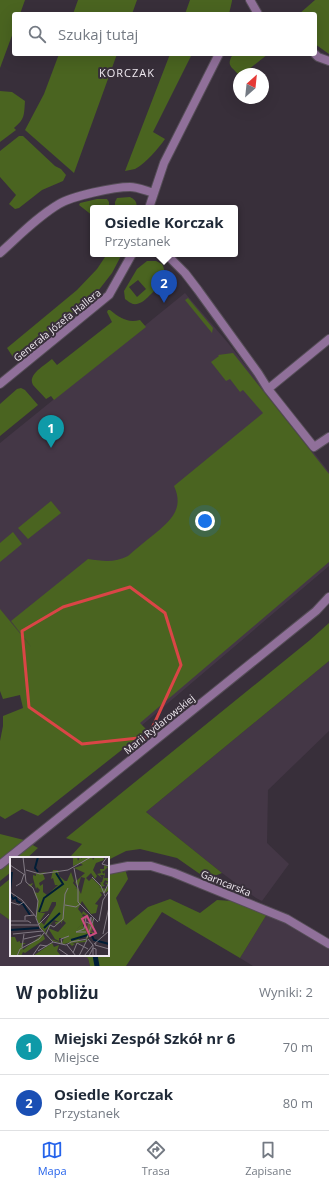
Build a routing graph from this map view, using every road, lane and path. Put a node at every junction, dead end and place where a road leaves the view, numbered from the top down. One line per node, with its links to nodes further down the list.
1 (250, 0): 2 (street)
2 (257, 12)
3 (317, 55): 5 (street)
4 (218, 56): 6 (street)
5 (329, 61)
6 (154, 193): 7 (street); 8 (street)
7 (150, 205)
8 (0, 253)
9 (130, 257): 12 (street, Generała Józefa Hallera)
10 (169, 257): 13 (street)
11 (329, 339): 13 (street)
12 (0, 384)
13 (268, 389): 14 (street)
14 (329, 437)
15 (329, 597): 16 (street, Marii Rydarowskiej)
16 (10, 857)
17 (10, 857): 18 (street, Marii Rydarowskiej)
18 (0, 865)
19 (109, 870): 20 (street, Garncarska)
20 (329, 944)

